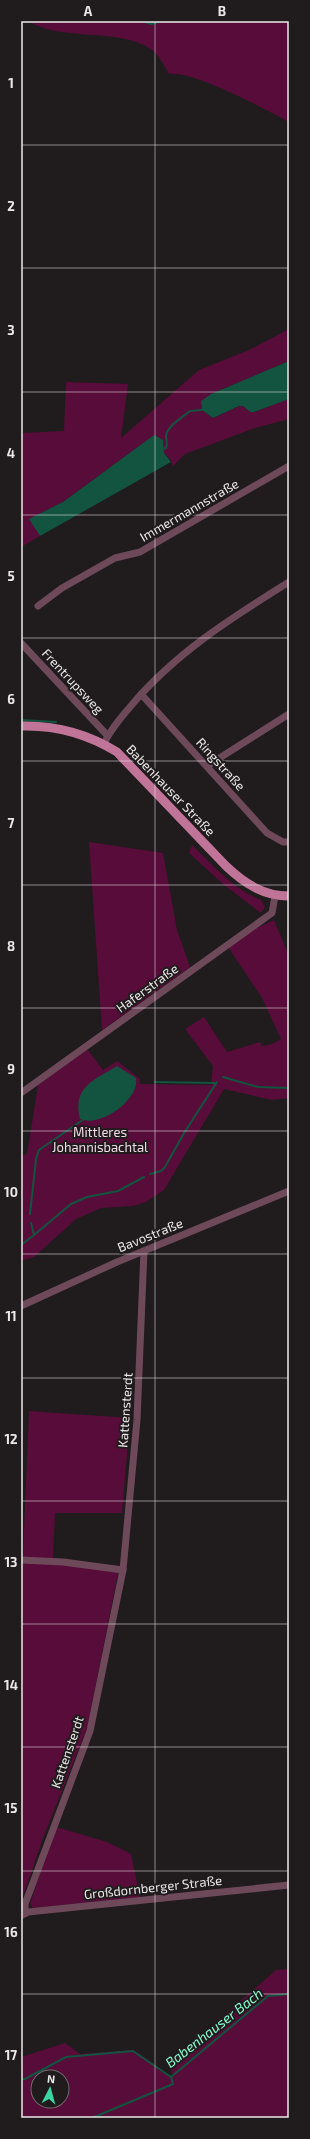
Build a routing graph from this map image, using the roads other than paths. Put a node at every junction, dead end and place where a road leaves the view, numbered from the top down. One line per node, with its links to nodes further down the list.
1 (289, 466): 3 (street, Immermannstraße)
2 (289, 582): 5 (street)
3 (38, 606)
4 (21, 643): 8 (street, Frentrupsweg)
5 (141, 694): 8 (street); 10 (street, Ringstraße)
6 (289, 714): 10 (street)
7 (21, 726): 9 (main road, Babenhauser Straße)
8 (107, 735): 9 (street)
9 (104, 744): 12 (main road, Babenhauser Straße)
10 (207, 766): 11 (street, Ringstraße)
11 (289, 842)
12 (276, 896): 13 (main road, Babenhauser Straße); 14 (street, Haferstraße)
13 (289, 896)
14 (21, 1093)
15 (289, 1191): 16 (street, Bavostraße)
16 (144, 1251): 17 (street, Bavostraße); 19 (street, Kattensterdt)
17 (21, 1306)
18 (21, 1560): 19 (street)
19 (122, 1570): 21 (street, Kattensterdt)
20 (289, 1885): 21 (street, Großdornberger Straße)
21 (23, 1914)

